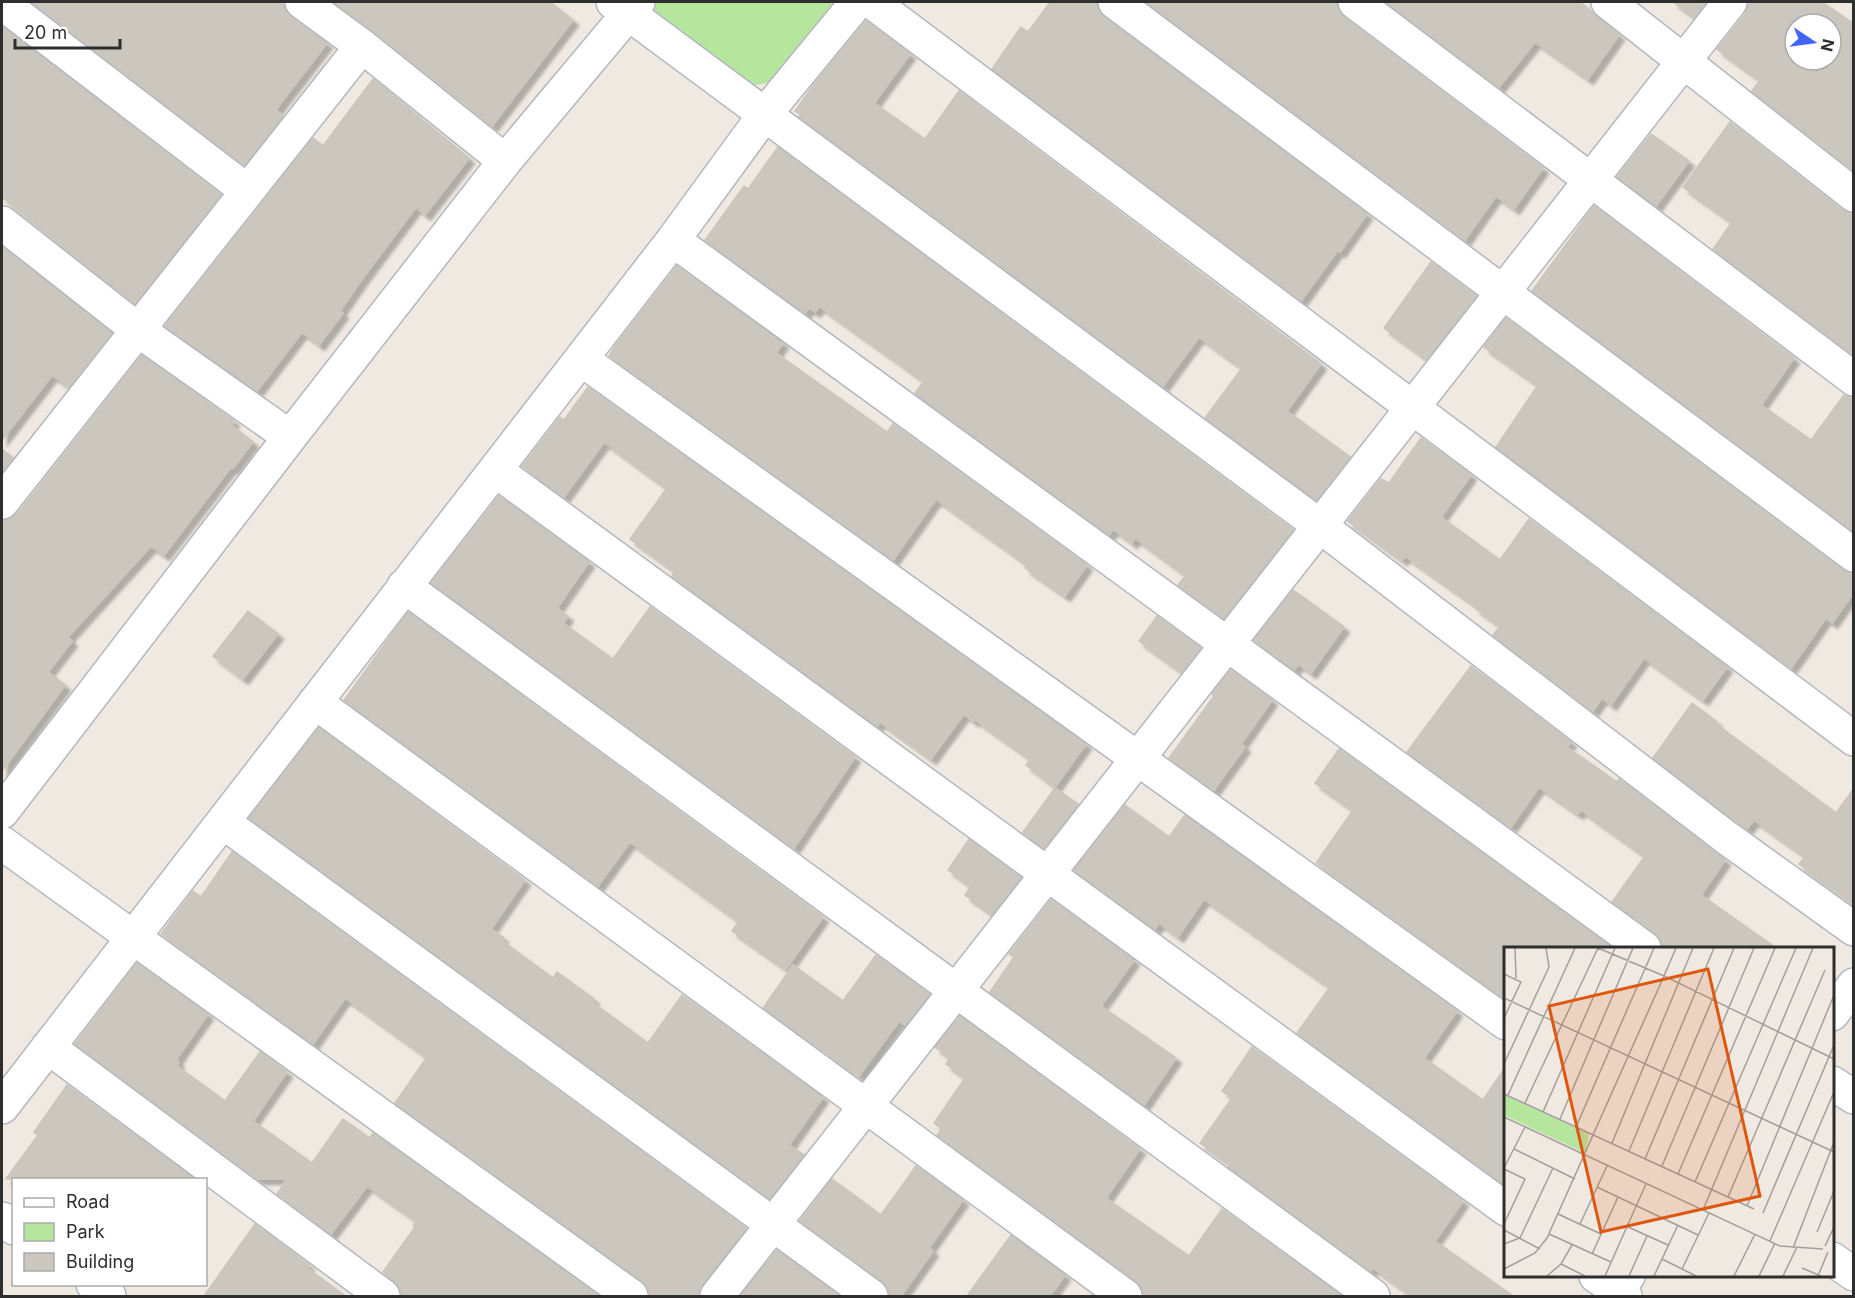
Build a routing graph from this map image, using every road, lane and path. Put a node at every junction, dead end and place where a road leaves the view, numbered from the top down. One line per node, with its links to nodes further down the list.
1 (302, 2): 10 (street)
2 (857, 2): 12 (street)
3 (872, 2): 23 (street)
4 (1115, 2): 19 (street)
5 (1355, 2): 14 (street)
6 (1608, 2): 11 (street)
7 (1730, 2): 11 (street)
8 (2, 3): 15 (street)
9 (626, 5): 12 (street); 13 (street)
10 (362, 46): 13 (street); 15 (street)
11 (1684, 61): 14 (street); 16 (street)
12 (765, 114): 18 (street); 27 (street)
13 (505, 162): 24 (street)
14 (1592, 179): 19 (street); 22 (street)
15 (247, 191): 20 (street)
16 (1854, 195)
17 (2, 223): 20 (street)
18 (673, 240): 21 (street); 30 (street)
19 (1503, 292): 23 (street); 28 (street)
20 (138, 330): 24 (street); 26 (street)
21 (580, 359): 25 (street); 33 (street)
22 (1854, 379)
23 (1413, 408): 27 (street); 32 (street)
24 (290, 436): 34 (street)
25 (495, 470): 29 (street); 37 (street)
26 (2, 502)
27 (1320, 526): 30 (street); 38 (street)
28 (1854, 555)
29 (404, 586): 31 (street); 42 (street)
30 (1227, 644): 33 (street); 40 (street)
31 (315, 702): 35 (street); 48 (street)
32 (1854, 738)
33 (1138, 759): 37 (street); 44 (street)
34 (2, 812)
35 (223, 822): 39 (street); 51 (street)
36 (2, 843): 39 (street)
37 (1048, 874): 42 (street); 50 (street)
38 (1854, 928)
39 (132, 939): 45 (street); 57 (street)
40 (1643, 947)
41 (1854, 985): 43 (street)
42 (956, 991): 48 (street); 61 (street)
43 (1834, 1013)
44 (1504, 1022)
45 (48, 1047): 49 (street); 56 (street)
46 (1834, 1084): 47 (street)
47 (1854, 1097)
48 (866, 1106): 51 (street); 60 (street)
49 (2, 1107)
50 (1504, 1208)
51 (773, 1225): 58 (street); 59 (street)
52 (1834, 1260): 53 (street)
53 (1854, 1274)
54 (96, 1286): 55 (street)
55 (110, 1296)
56 (382, 1296)
57 (631, 1296)
58 (717, 1296)
59 (871, 1296)
60 (1125, 1296)
61 (1373, 1296)

